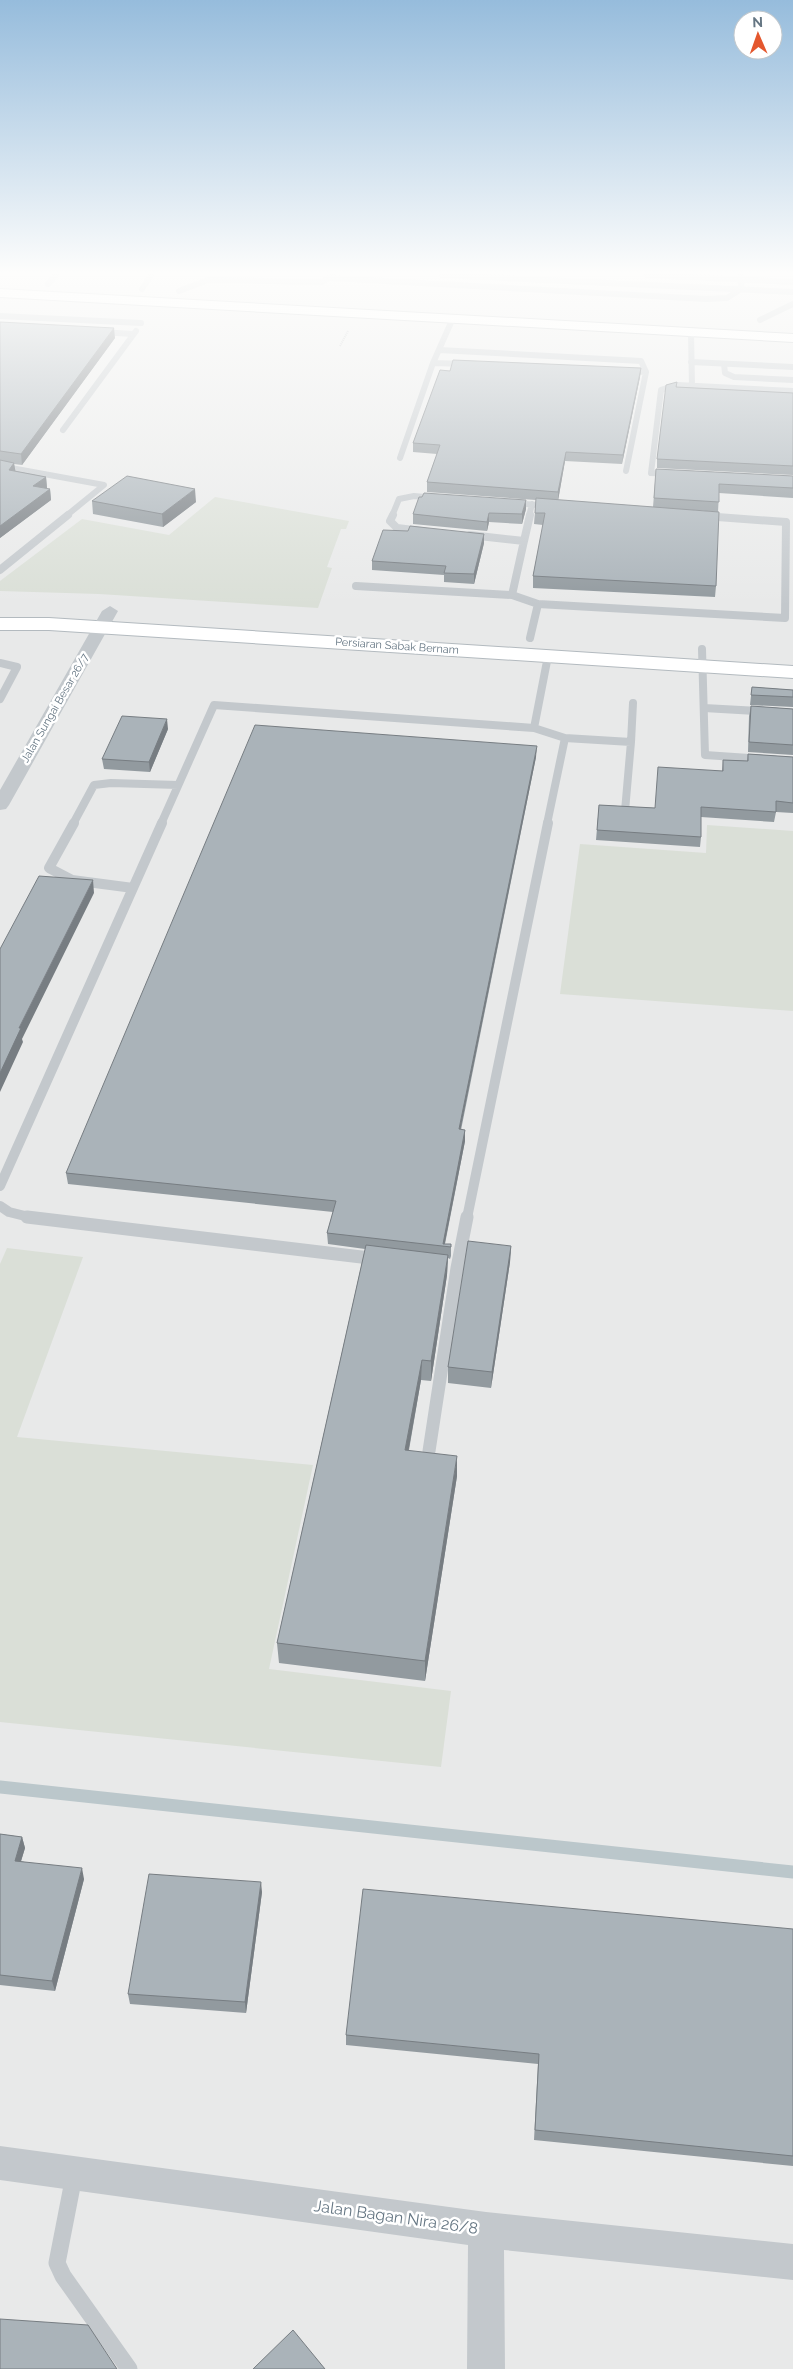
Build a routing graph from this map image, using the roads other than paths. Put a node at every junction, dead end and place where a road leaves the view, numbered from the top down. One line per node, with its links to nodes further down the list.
1 (95, 386): 8 (lane)
2 (425, 386): 9 (lane)
3 (643, 386): 11 (lane)
4 (676, 386): 12 (lane)
5 (686, 386): 6 (lane)
6 (692, 386): 7 (lane)
7 (793, 391)
8 (63, 430)
9 (400, 458)
10 (0, 466): 21 (lane)
11 (626, 471)
12 (679, 474)
13 (443, 498): 18 (lane)
14 (502, 502): 15 (lane)
15 (532, 504): 16 (lane); 20 (lane)
16 (561, 506)
17 (698, 516): 24 (lane)
18 (426, 531)
19 (465, 535): 20 (lane)
20 (524, 540): 23 (lane)
21 (0, 570)
22 (356, 586): 23 (lane)
23 (512, 595): 24 (lane)
24 (538, 604): 28 (lane)
25 (0, 608): 26 (main road, Persiaran Sabak Bernam)
26 (106, 619): 27 (main road, Persiaran Sabak Bernam); 28 (main road, Persiaran Sabak Bernam); 30 (main road, Persiaran Sabak Bernam); 43 (street, Jalan Sungai Besar 26/7)
27 (0, 624)
28 (530, 638): 31 (main road, Persiaran Sabak Bernam)
29 (793, 655): 31 (main road, Persiaran Sabak Bernam)
30 (548, 656): 31 (main road, Persiaran Sabak Bernam); 38 (lane)
31 (702, 657): 33 (main road, Persiaran Sabak Bernam); 36 (lane)
32 (0, 663): 34 (lane)
33 (793, 672)
34 (0, 699)
35 (633, 703): 40 (lane)
36 (704, 708): 37 (lane); 41 (lane)
37 (793, 713)
38 (534, 728): 39 (lane); 42 (lane)
39 (565, 738): 40 (lane); 49 (lane)
40 (631, 742): 44 (lane)
41 (793, 761)
42 (178, 785): 45 (lane); 45 (lane)
43 (0, 805)
44 (625, 811)
45 (133, 888): 46 (lane)
46 (0, 1186)
47 (0, 1206): 48 (lane)
48 (388, 1260)
49 (429, 1451)
50 (0, 2162): 51 (street, Jalan Bagan Nira 26/8)
51 (75, 2172): 52 (street, Jalan Bagan Nira 26/8); 54 (lane)
52 (486, 2230): 53 (street, Jalan Bagan Nira 26/8); 55 (street)
53 (793, 2262)
54 (129, 2369)
55 (486, 2369)

